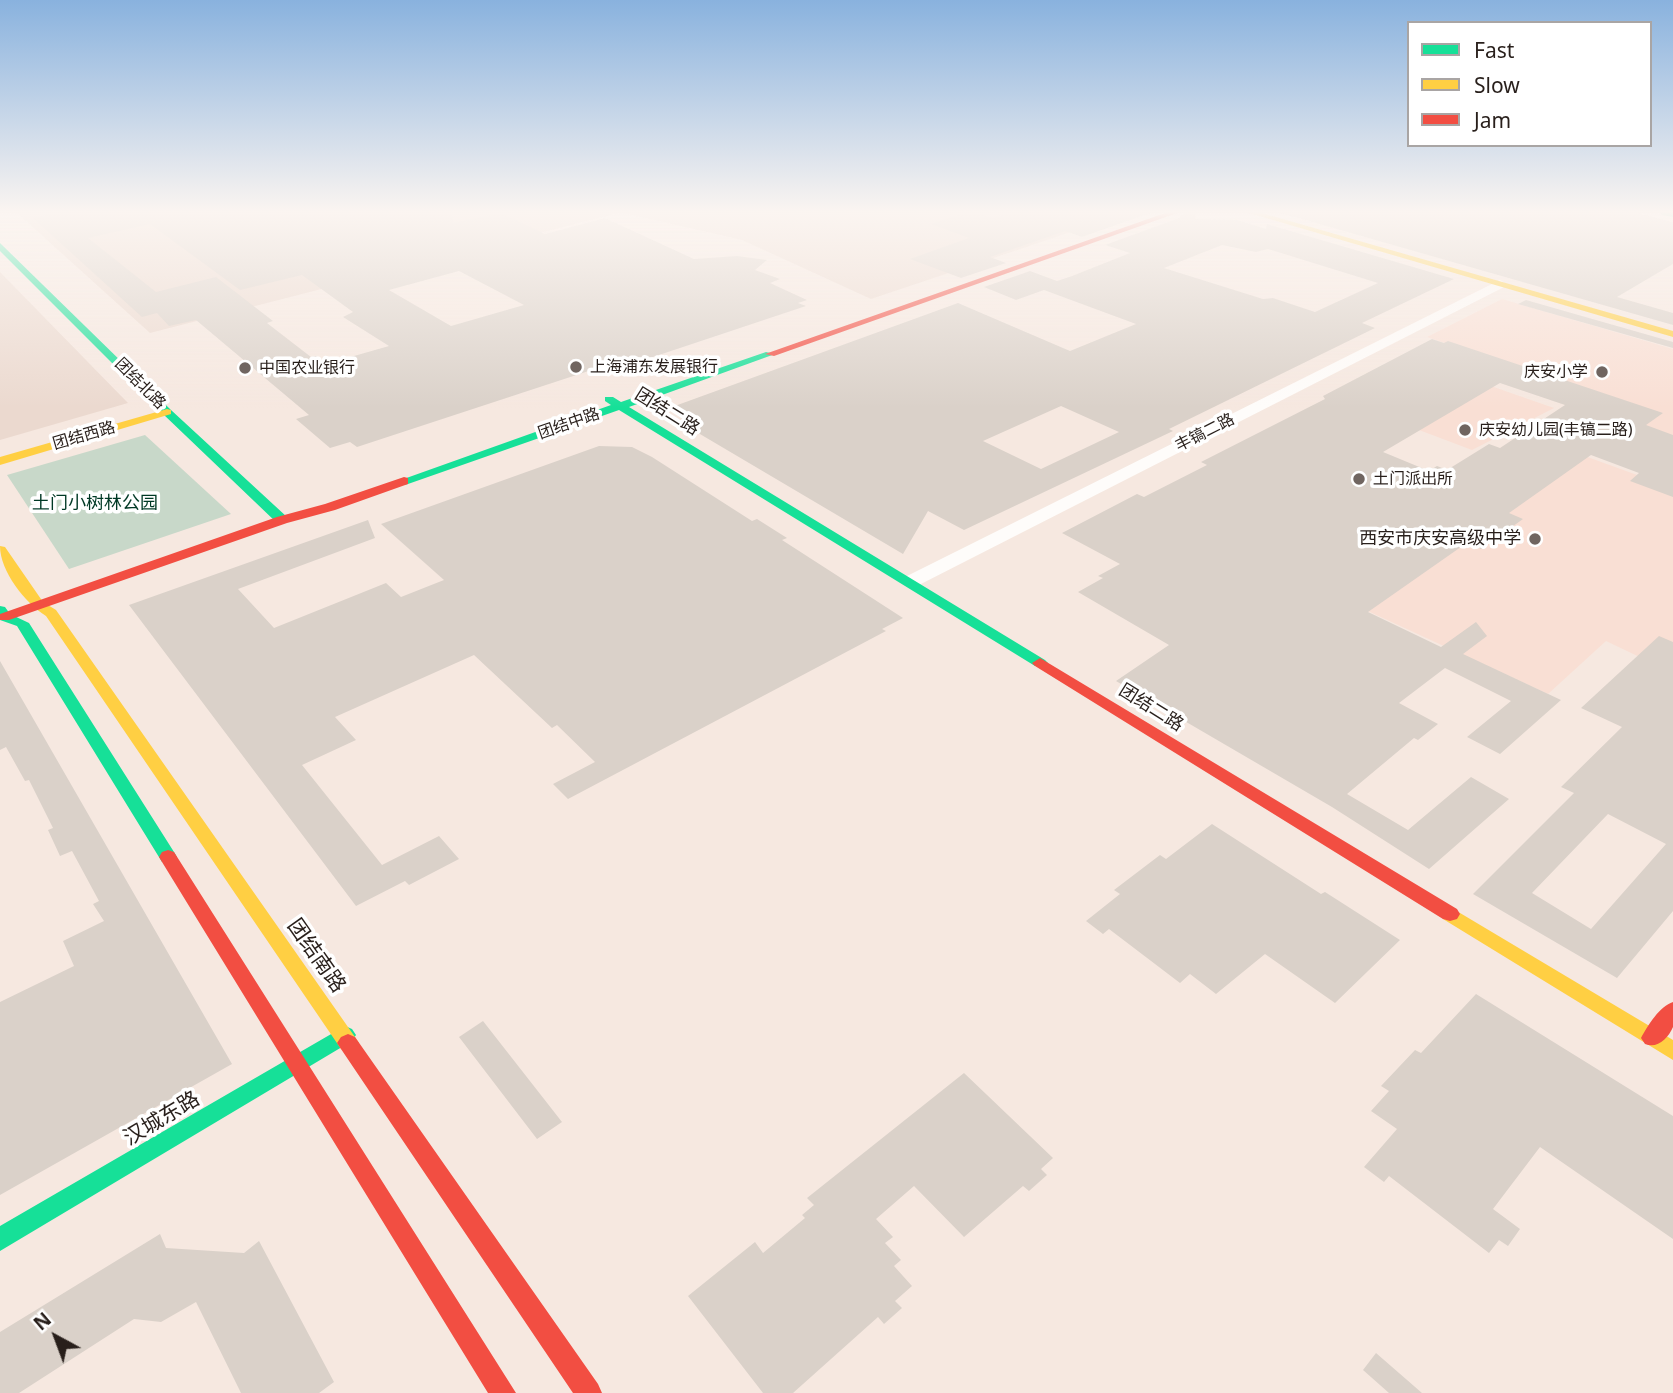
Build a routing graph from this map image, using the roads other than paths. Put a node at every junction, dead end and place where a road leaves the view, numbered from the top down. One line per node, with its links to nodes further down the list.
1 (32, 278): 8 (street, 团结北路)
2 (964, 278): 7 (street, 团结中路)
3 (980, 278): 7 (street, 团结中路)
4 (1479, 278): 5 (street)
5 (1500, 284): 6 (street); 13 (street, 丰镐二路)
6 (1673, 334)
7 (614, 402): 11 (street, 团结中路); 13 (street, 团结二路)
8 (162, 407): 9 (street, 团结西路); 10 (street, 团结西路); 11 (street, 团结北路)
9 (0, 446)
10 (0, 461)
11 (278, 517): 14 (street, 团结中路)
12 (0, 550): 14 (street, 团结南路)
13 (910, 582): 18 (street, 团结二路)
14 (35, 601): 15 (street, 团结中路); 17 (street, 团结南路)
15 (1, 612): 20 (street)
16 (1673, 1010): 18 (street)
17 (345, 1035): 20 (street, 汉城东路); 23 (street, 团结南路)
18 (1652, 1038): 19 (street, 团结二路)
19 (1673, 1051)
20 (298, 1063): 21 (street, 汉城东路); 22 (street)
21 (0, 1239)
22 (503, 1393)
23 (589, 1393)

